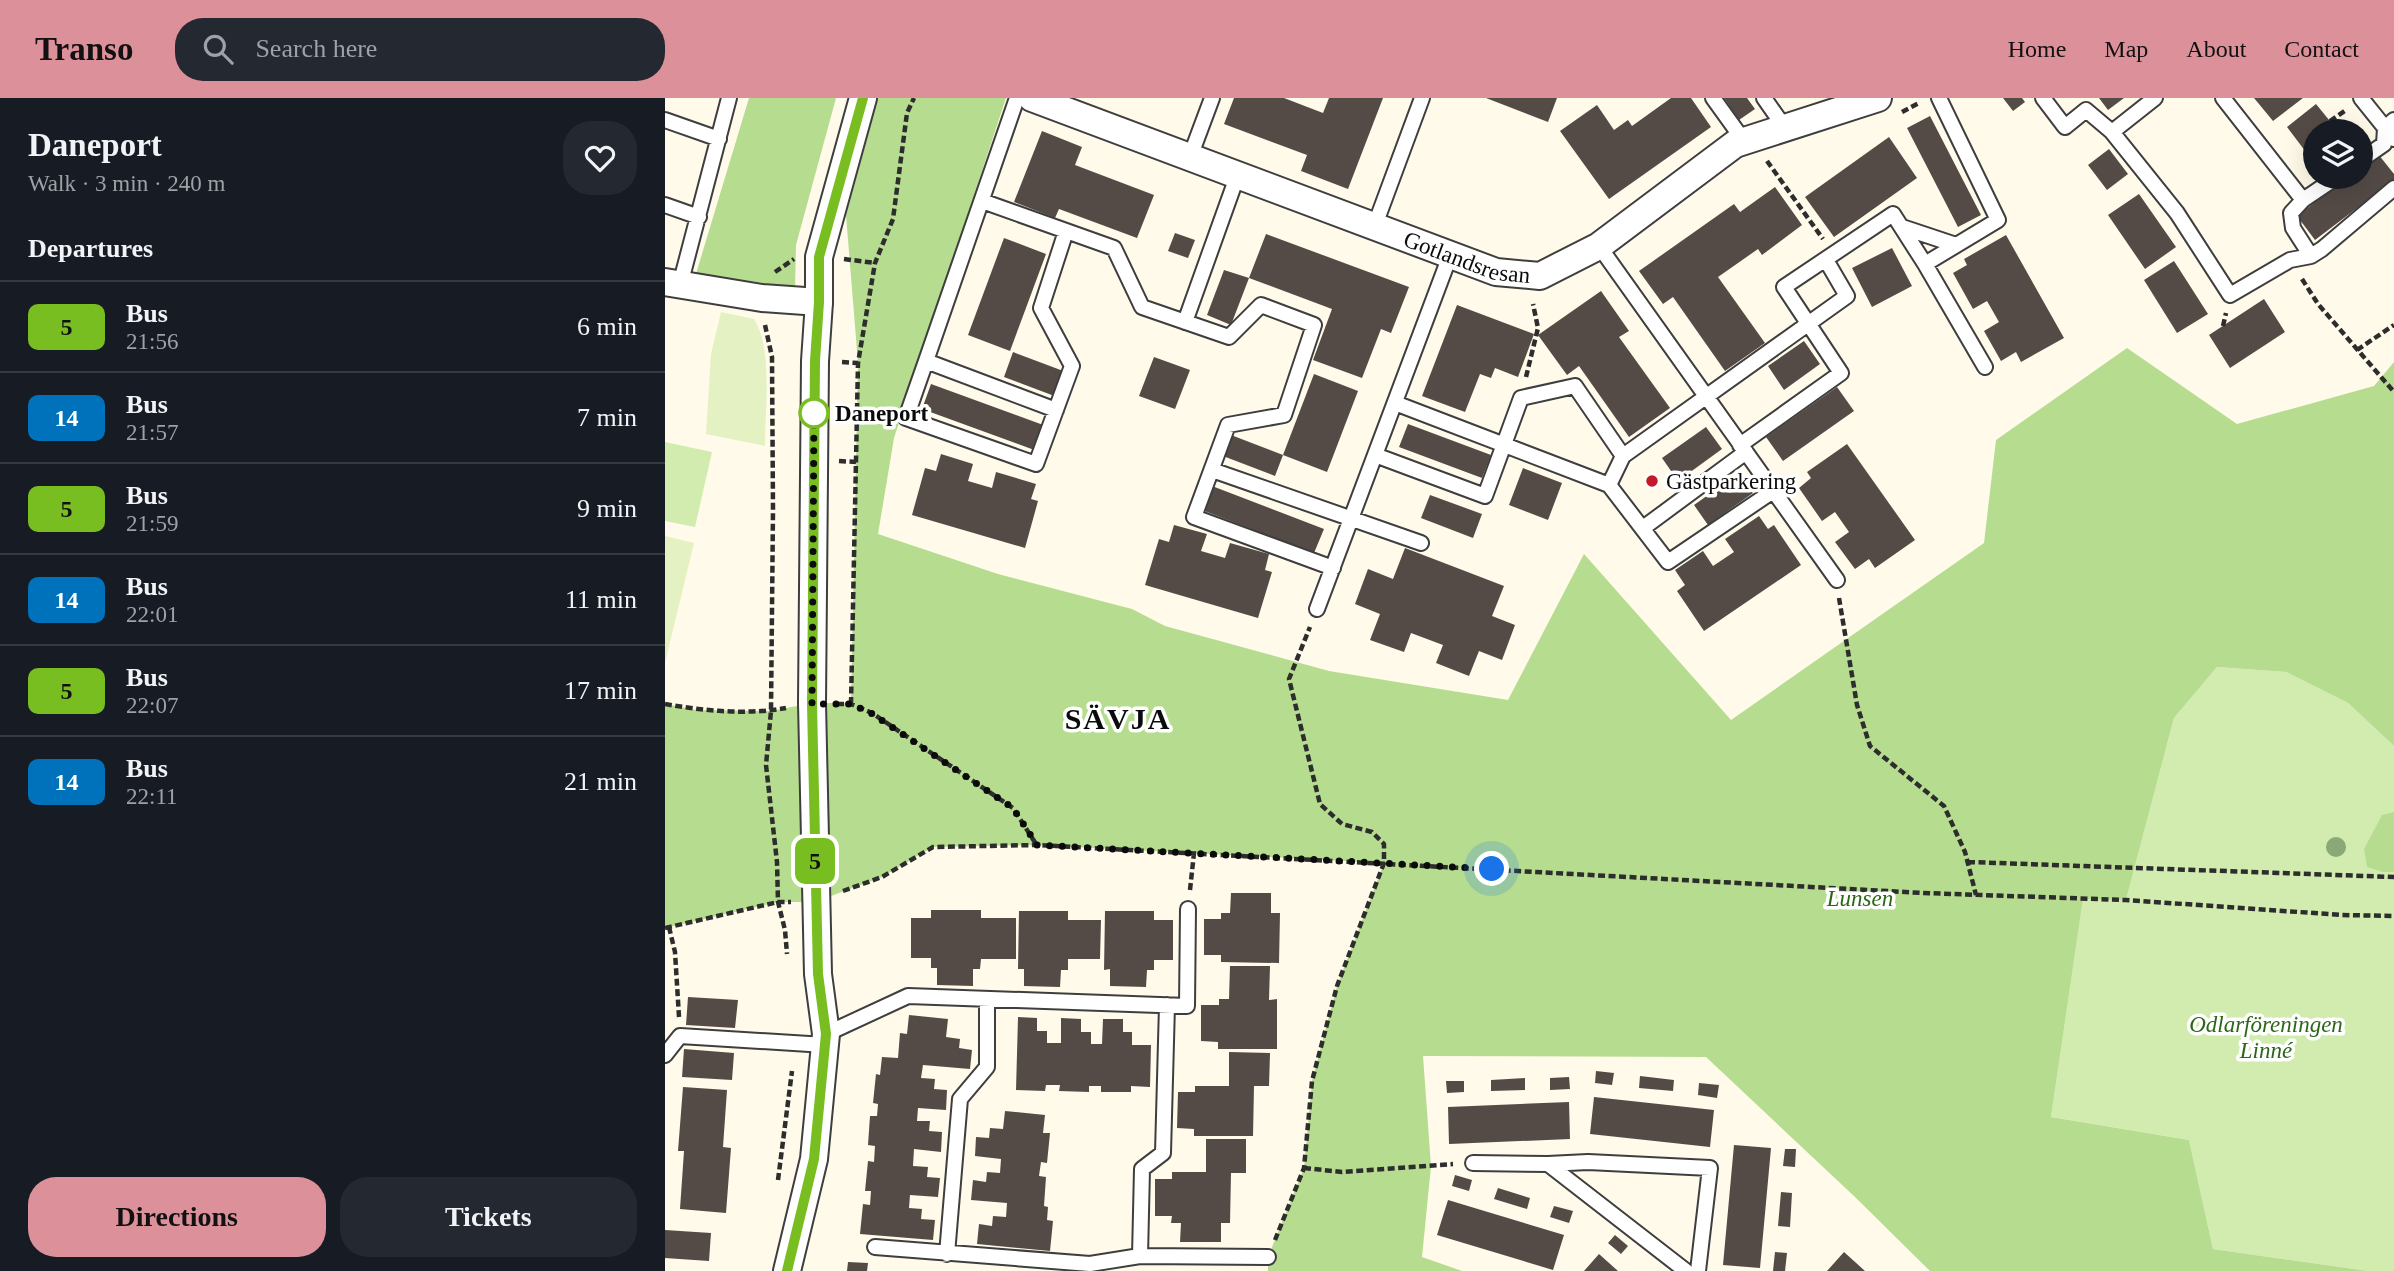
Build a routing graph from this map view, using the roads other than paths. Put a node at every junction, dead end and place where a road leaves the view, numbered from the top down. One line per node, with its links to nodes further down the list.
1 (729, 98): 19 (lane)
2 (863, 98): 41 (street)
3 (1017, 98): 28 (lane)
4 (1032, 98): 23 (street, Gotlandsresan)
5 (1212, 98): 23 (lane)
6 (1422, 98): 31 (lane)
7 (1713, 98): 20 (lane)
8 (1764, 98): 21 (lane)
9 (1939, 98): 34 (lane)
10 (2043, 98): 18 (lane)
11 (2155, 98): 18 (lane)
12 (2223, 98): 27 (lane)
13 (2361, 98): 17 (lane)
14 (1835, 104): 15 (street, Gotlandsresan); 21 (street, Gotlandsresan)
15 (1885, 107)
16 (665, 120): 19 (lane)
17 (2391, 129): 22 (lane)
18 (2112, 132): 37 (lane)
19 (719, 139): 30 (lane)
20 (1744, 141): 21 (street, Gotlandsresan); 35 (street, Gotlandsresan)
21 (1781, 141)
22 (2373, 151)
23 (1190, 157): 24 (street, Gotlandsresan)
24 (1238, 174): 31 (street, Gotlandsresan); 42 (lane)
25 (2394, 188): 37 (lane)
26 (2319, 189): 27 (lane)
27 (2303, 200): 37 (lane)
28 (982, 201): 33 (lane); 44 (lane)
29 (665, 205): 30 (lane)
30 (699, 217): 40 (lane)
31 (1375, 225): 36 (street, Gotlandsresan)
32 (1902, 227): 34 (lane); 38 (lane); 39 (lane)
33 (1066, 231): 42 (lane); 48 (lane)
34 (1956, 245): 39 (lane)
35 (1599, 246): 36 (street, Gotlandsresan); 46 (lane)
36 (1451, 253): 47 (lane)
37 (2311, 256)
38 (1830, 257): 43 (lane); 43 (lane)
39 (1925, 264): 45 (lane)
40 (672, 283): 41 (street)
41 (819, 302): 65 (street)
42 (1185, 322): 53 (lane)
43 (1808, 323): 46 (lane); 50 (lane)
44 (926, 360): 48 (lane); 48 (lane)
45 (1985, 367)
46 (1707, 398): 50 (lane); 52 (lane)
47 (1395, 402): 49 (lane); 51 (lane)
48 (1056, 410)
49 (1504, 444): 51 (lane); 52 (lane); 54 (lane)
50 (1743, 449): 55 (lane); 57 (lane)
51 (1375, 455): 56 (lane)
52 (1623, 456): 54 (lane)
53 (1212, 470): 56 (lane); 59 (lane)
54 (1609, 485): 57 (lane)
55 (1773, 491): 57 (lane); 60 (lane)
56 (1351, 520): 58 (lane); 59 (lane)
57 (1643, 528)
58 (1421, 543)
59 (1333, 568): 61 (lane)
60 (1837, 580)
61 (1317, 609)
62 (1188, 909): 64 (lane)
63 (987, 999): 64 (lane); 65 (lane); 70 (lane)
64 (1167, 1005): 71 (lane)
65 (826, 1040): 66 (lane); 73 (street)
66 (665, 1055)
67 (1473, 1163): 68 (lane)
68 (1548, 1164): 74 (lane); 75 (lane)
69 (875, 1247): 70 (lane)
70 (947, 1254): 71 (lane)
71 (1140, 1256): 72 (lane)
72 (1268, 1257)
73 (787, 1271)
74 (1686, 1271)
75 (1698, 1271)

